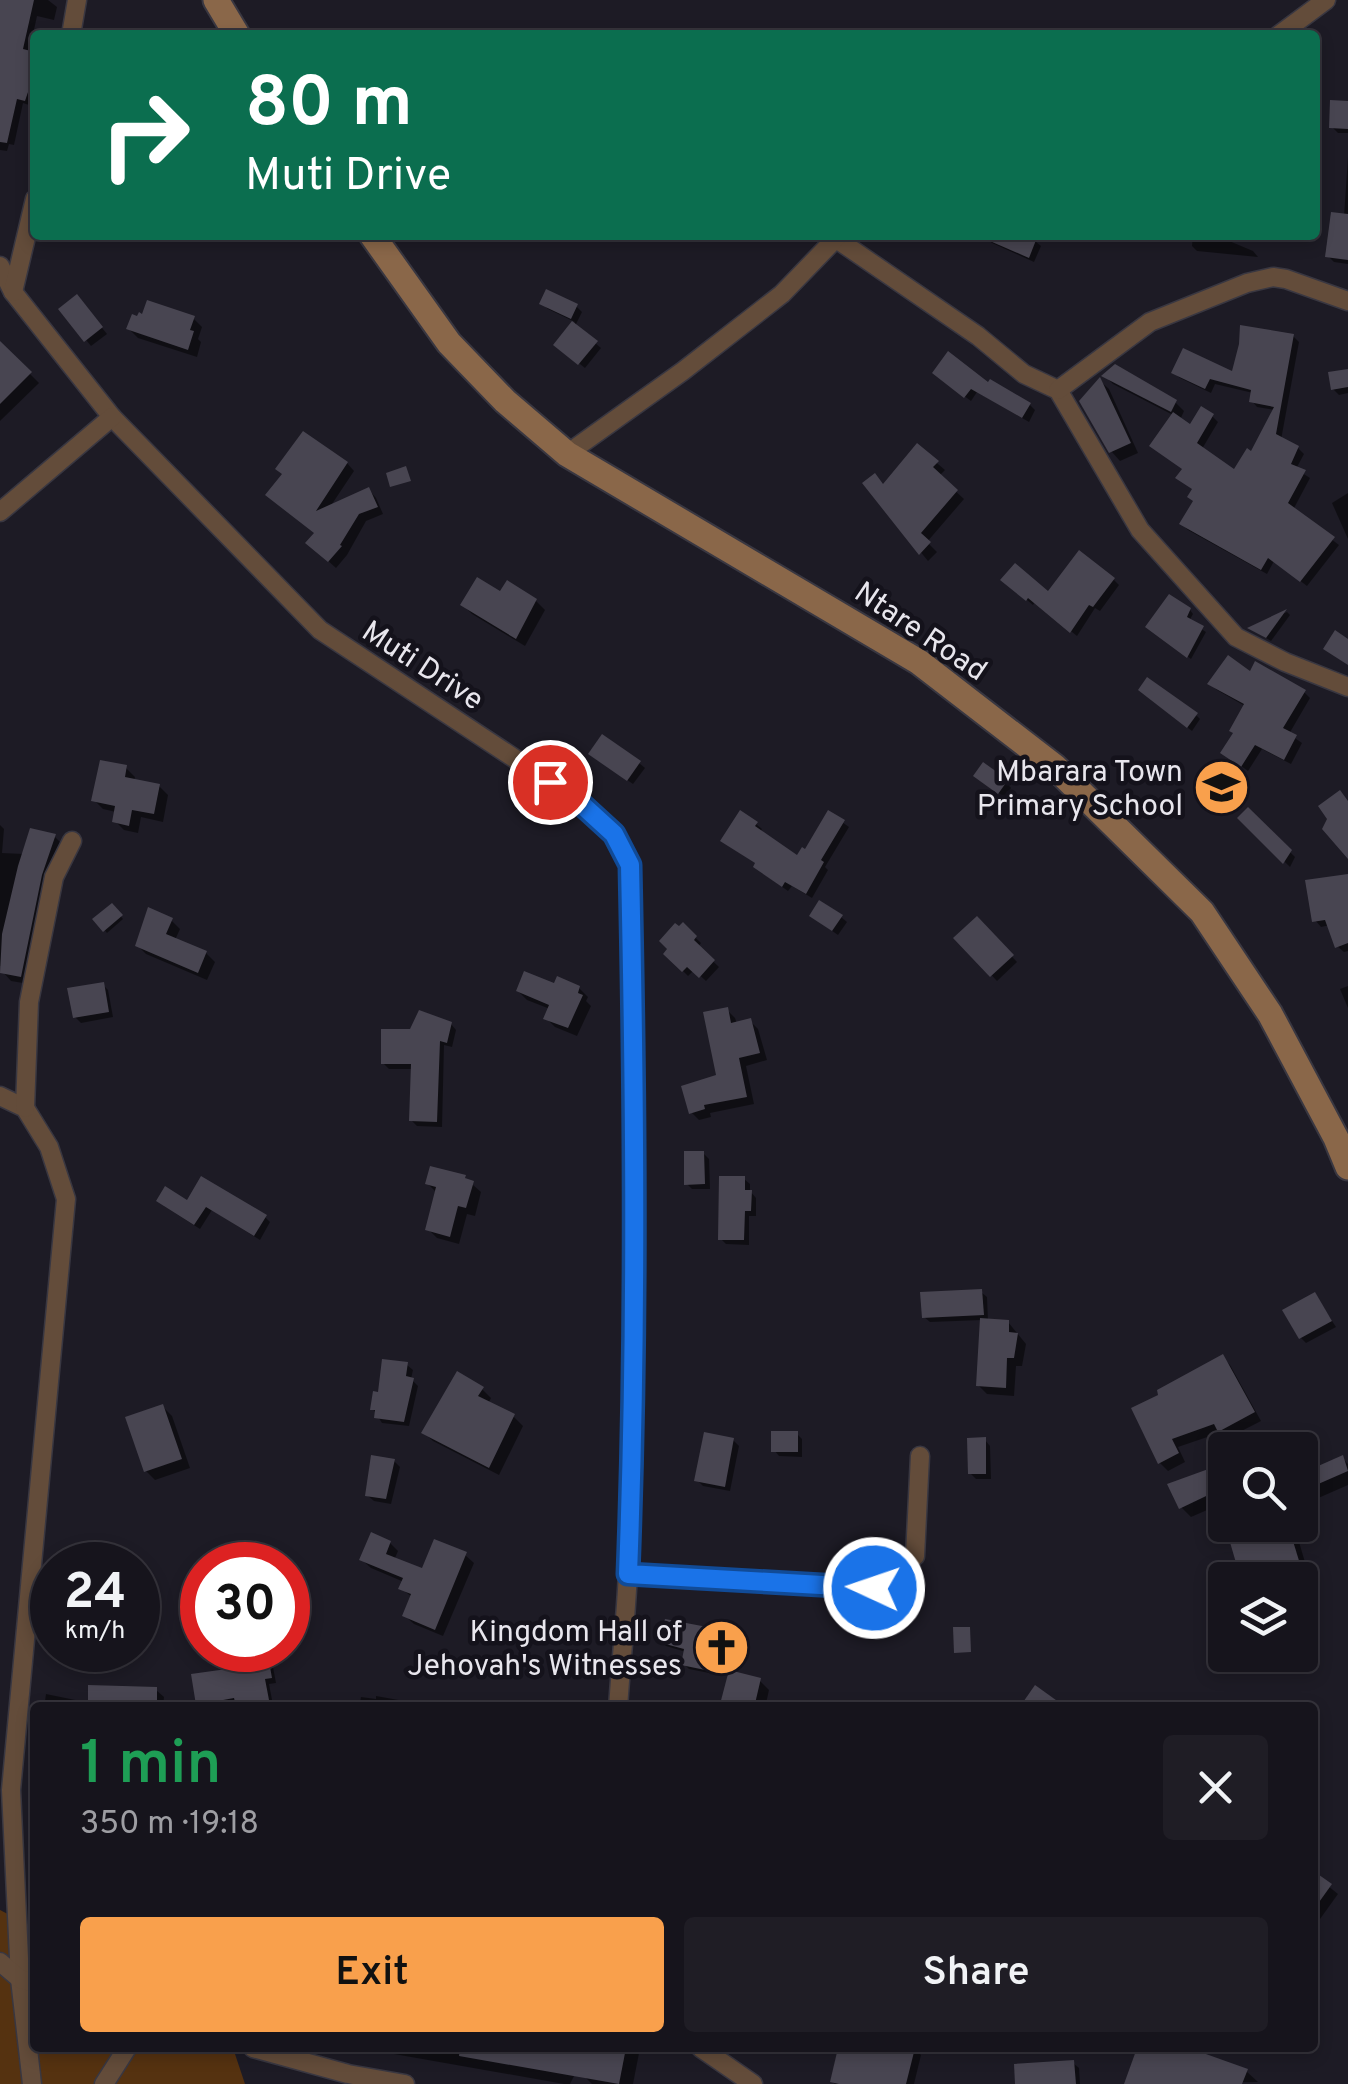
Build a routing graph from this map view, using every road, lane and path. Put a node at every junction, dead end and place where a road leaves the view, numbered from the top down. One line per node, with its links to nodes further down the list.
1 (77, 0): 4 (street)
2 (216, 0): 5 (main road)
3 (1326, 0): 6 (street)
4 (72, 30)
5 (234, 30)
6 (1287, 30)
7 (30, 220): 12 (street)
8 (376, 240): 16 (main road, Ntare Road)
9 (834, 240): 16 (street)
10 (841, 240): 14 (street)
11 (0, 266): 12 (street, Muti Drive)
12 (13, 292): 15 (street, Muti Drive)
13 (1348, 301): 14 (street)
14 (1058, 390): 18 (street)
15 (112, 416): 17 (street); 24 (street, Muti Drive)
16 (567, 454): 22 (main road, Ntare Road)
17 (0, 512)
18 (1348, 687)
19 (72, 842): 21 (street)
20 (0, 1096): 21 (street)
21 (25, 1108): 27 (street)
22 (1348, 1167)
23 (920, 1456): 24 (street)
24 (628, 1574): 25 (street, Muti Drive)
25 (618, 1702)
26 (0, 1962): 27 (street)
27 (27, 1981): 28 (street)
28 (30, 2043)
29 (30, 2052): 34 (street)
30 (124, 2052): 35 (street)
31 (268, 2052): 36 (street)
32 (706, 2052): 33 (street)
33 (732, 2078): 37 (street)
34 (32, 2084)
35 (104, 2084)
36 (405, 2084)
37 (752, 2084)

